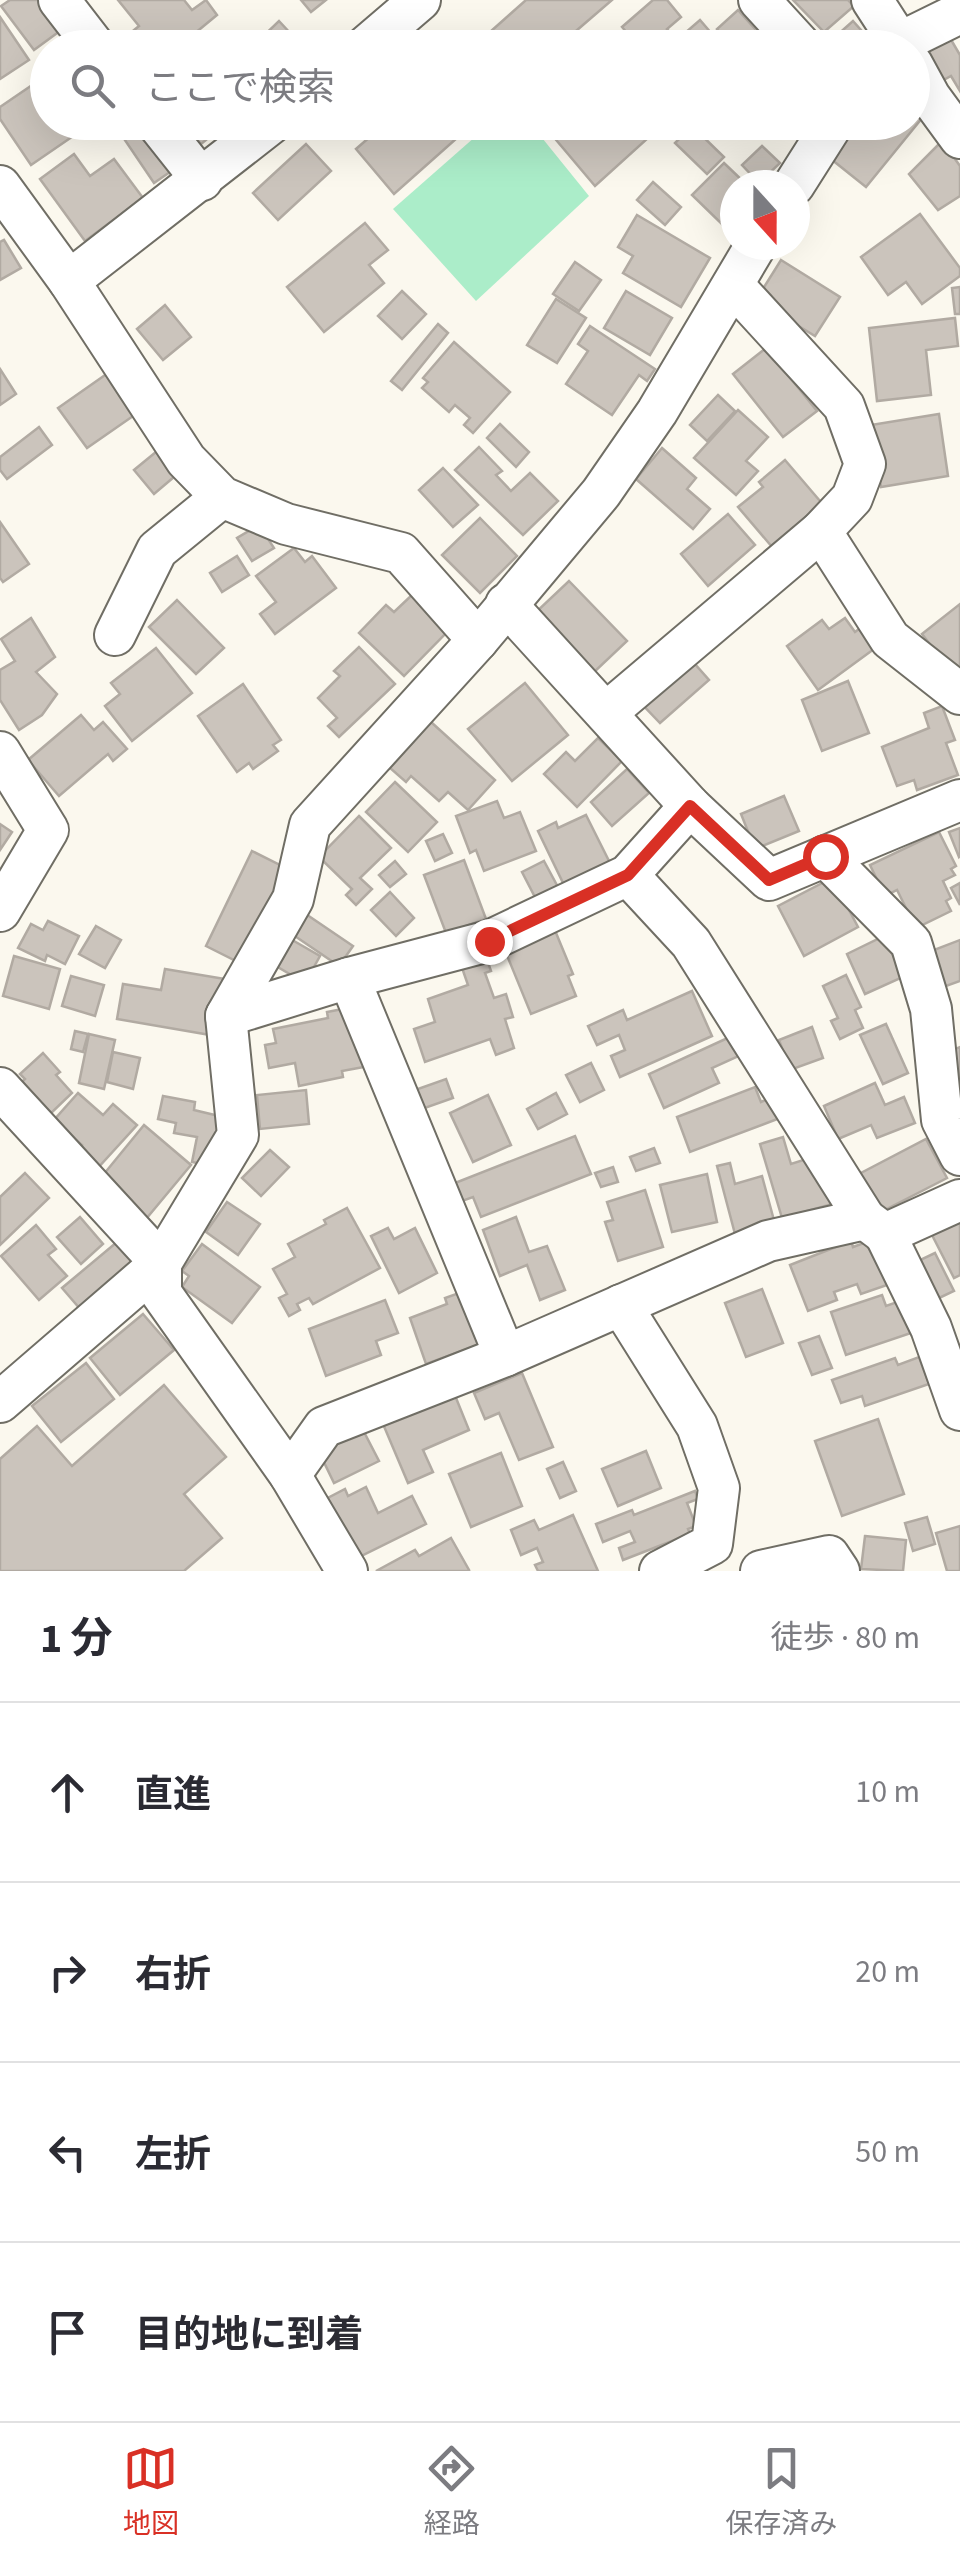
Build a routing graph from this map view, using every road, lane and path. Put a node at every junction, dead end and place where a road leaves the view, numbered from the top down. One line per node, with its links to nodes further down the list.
1 (59, 0): 7 (street)
2 (420, 0): 8 (street)
3 (759, 0): 9 (street)
4 (872, 0): 10 (street)
5 (921, 0): 11 (street)
6 (960, 12): 12 (street)
7 (82, 30)
8 (385, 30)
9 (786, 30)
10 (891, 30)
11 (910, 30)
12 (930, 32)
13 (930, 97): 14 (street)
14 (960, 138)
15 (170, 140): 19 (street)
16 (252, 140): 19 (street)
17 (823, 140): 18 (street)
18 (804, 170)
19 (202, 180): 22 (street)
20 (0, 186): 22 (street)
21 (747, 260): 23 (street)
22 (68, 282): 24 (street)
23 (733, 285): 25 (street); 26 (street)
24 (222, 497): 27 (street); 28 (street)
25 (821, 530): 29 (street); 30 (street)
26 (506, 604): 28 (street); 30 (street)
27 (116, 634)
28 (478, 640): 38 (street)
29 (960, 694)
30 (606, 713): 33 (street)
31 (0, 752): 36 (street)
32 (960, 800): 34 (street)
33 (690, 806): 34 (street); 35 (street)
34 (825, 856): 40 (street)
35 (628, 875): 37 (street); 42 (street)
36 (0, 911)
37 (349, 978): 38 (street); 45 (street)
38 (226, 1016): 43 (street)
39 (0, 1088): 43 (street)
40 (960, 1155)
41 (960, 1200): 42 (street)
42 (876, 1226): 44 (street); 47 (street)
43 (161, 1263): 46 (street); 48 (street)
44 (621, 1305): 45 (street); 49 (street)
45 (505, 1356): 48 (street)
46 (0, 1402)
47 (960, 1410)
48 (290, 1475): 50 (street)
49 (712, 1544): 51 (street); 52 (street)
50 (345, 1570)
51 (660, 1571)
52 (746, 1571)
53 (761, 1571): 54 (street)
54 (839, 1571)

